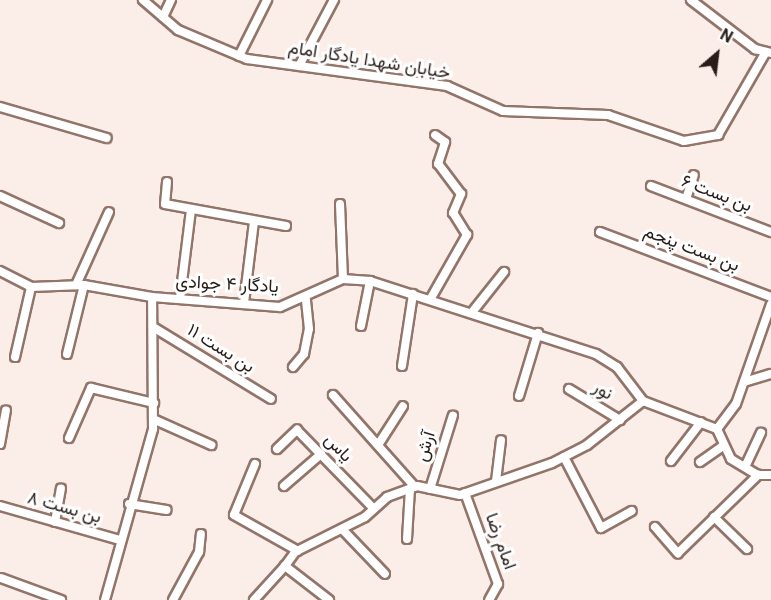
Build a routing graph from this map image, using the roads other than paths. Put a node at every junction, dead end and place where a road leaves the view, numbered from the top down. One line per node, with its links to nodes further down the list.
1 (143, 0): 6 (street, خیابان شهدا یادگار امام)
2 (171, 0): 6 (street)
3 (334, 0): 9 (street)
4 (691, 0): 7 (street)
5 (264, 1): 8 (street)
6 (163, 17): 8 (street, خیابان شهدا یادگار امام)
7 (769, 53): 9 (street, خیابان شهدا یادگار امام)
8 (239, 56): 9 (street, خیابان شهدا یادگار امام)
9 (299, 66)
10 (0, 107): 12 (street)
11 (435, 135): 36 (street)
12 (107, 138)
13 (694, 175): 17 (street)
14 (167, 182): 19 (street)
15 (651, 186): 17 (street, بن بست ۶)
16 (0, 195): 22 (street)
17 (686, 199): 25 (street, بن بست ۶)
18 (340, 204): 28 (street)
19 (190, 210): 21 (street); 35 (street)
20 (110, 212): 30 (street)
21 (254, 221): 23 (street); 38 (street)
22 (58, 223)
23 (286, 226)
24 (600, 232): 34 (street, بن بست پنجم)
25 (771, 232)
26 (0, 271): 31 (street)
27 (504, 272): 40 (street)
28 (344, 279): 29 (street); 37 (street, یادگار ۴ جوادی)
29 (370, 281): 32 (street); 41 (street)
30 (80, 285): 31 (street); 33 (street); 44 (street)
31 (31, 287): 45 (street)
32 (413, 294): 36 (street); 46 (street)
33 (152, 297): 35 (street, یادگار ۴ جوادی); 42 (street, یادگار ۴ جوادی)
34 (771, 297)
35 (180, 298): 38 (street, یادگار ۴ جوادی)
36 (430, 298): 40 (street)
37 (306, 299): 38 (street, یادگار ۴ جوادی); 47 (street)
38 (244, 303)
39 (771, 304): 49 (street)
40 (473, 311): 43 (street)
41 (361, 326)
42 (153, 327): 53 (street, بن بست ۱۱); 55 (street, یادگار ۴ جوادی)
43 (538, 333): 52 (street); 54 (street)
44 (67, 354)
45 (15, 357)
46 (402, 366)
47 (293, 367)
48 (771, 374): 49 (street)
49 (744, 382): 62 (street)
50 (569, 389): 60 (street, نور)
51 (333, 395): 68 (street)
52 (519, 396)
53 (271, 399)
54 (643, 401): 60 (street); 61 (street)
55 (154, 403): 59 (street, یادگار ۴ جوادی); 64 (street)
56 (403, 406): 68 (street)
57 (6, 411): 66 (street)
58 (453, 415): 83 (street, آرش)
59 (153, 419): 67 (street); 85 (street, یادگار ۴ جوادی)
60 (620, 420): 72 (street)
61 (701, 422): 62 (street); 73 (street)
62 (717, 429): 69 (street)
63 (760, 433): 76 (street)
64 (69, 438)
65 (501, 440): 79 (street)
66 (0, 444)
67 (211, 445)
68 (378, 445): 81 (street)
69 (724, 445): 74 (street); 76 (street)
70 (277, 449): 71 (street, یاس)
71 (321, 454): 80 (street); 87 (street, یاس)
72 (564, 457): 79 (street); 89 (street)
73 (671, 461)
74 (700, 462)
75 (255, 464): 98 (street)
76 (745, 467): 77 (street)
77 (758, 475): 78 (street); 90 (street)
78 (771, 475)
79 (496, 481): 84 (street)
80 (284, 486)
81 (412, 488): 83 (street); 87 (street); 95 (street)
82 (61, 489): 91 (street)
83 (430, 489): 84 (street)
84 (465, 493): 107 (street, امام رضا)
85 (129, 504): 88 (street); 96 (street, یادگار ۴ جوادی)
86 (0, 506): 91 (street, بن بست ۸)
87 (374, 509): 93 (street)
88 (167, 510)
89 (632, 511)
90 (714, 517): 92 (street); 97 (street)
91 (55, 522): 96 (street, بن بست ۸)
92 (655, 527)
93 (342, 529): 98 (street); 100 (street)
94 (201, 534): 104 (street)
95 (407, 539)
96 (120, 540): 103 (street, یادگار ۴ جوادی)
97 (747, 549)
98 (298, 551): 99 (street)
99 (285, 566): 105 (street); 106 (street)
100 (385, 574)
101 (1, 578): 102 (street)
102 (61, 600)
103 (105, 600)
104 (173, 600)
105 (254, 600)
106 (329, 600)
107 (489, 600)

